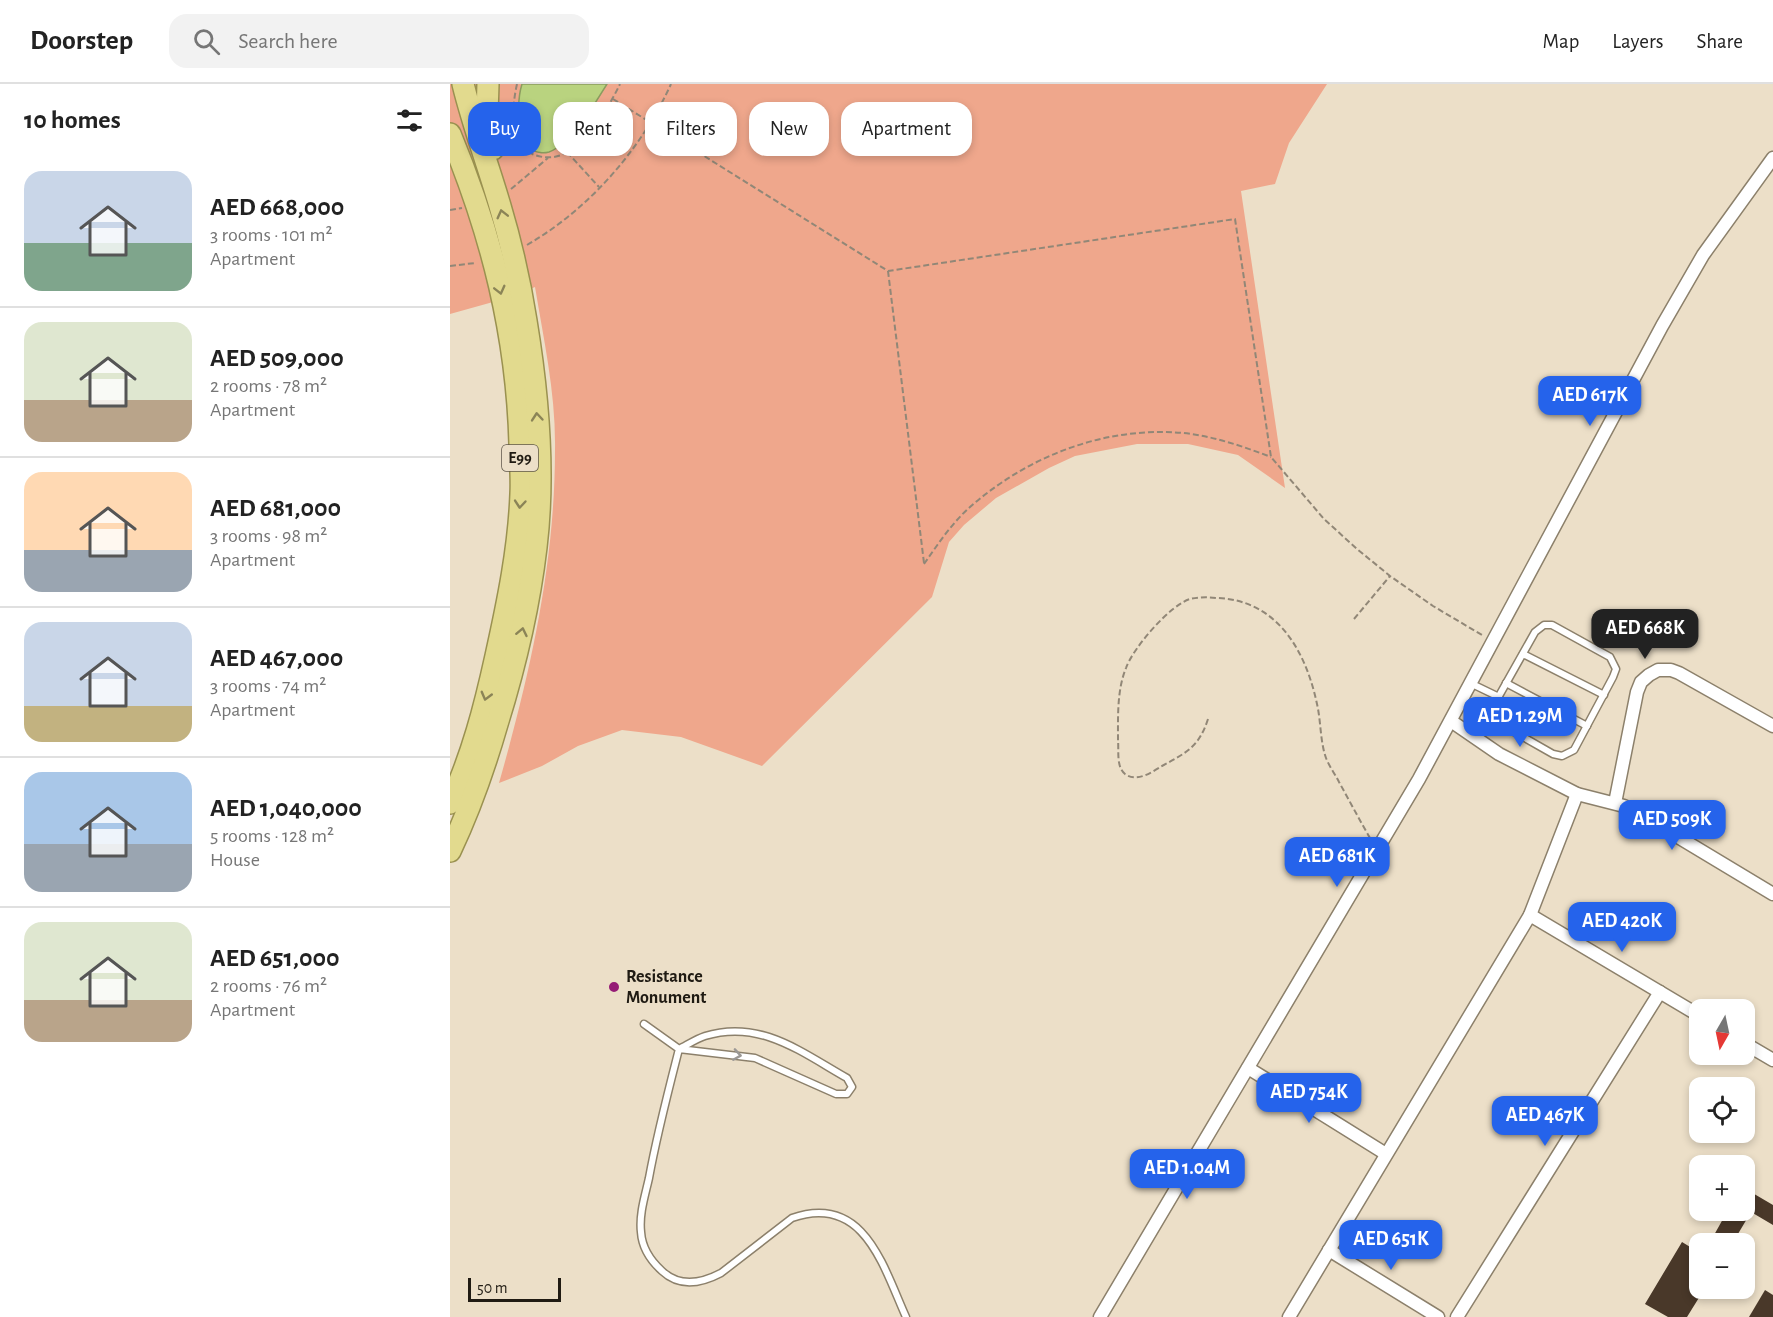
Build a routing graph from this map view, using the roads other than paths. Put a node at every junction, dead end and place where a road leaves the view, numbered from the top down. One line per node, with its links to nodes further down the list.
1 (463, 84): 6 (highway, E99)
2 (488, 84): 6 (highway)
3 (450, 134): 7 (highway, E99)
4 (1773, 159): 9 (street)
5 (450, 166): 7 (highway)
6 (492, 179): 16 (highway, E99, one-way to 6)
7 (484, 262): 16 (highway, E99, one-way to 16)
8 (1523, 654): 10 (lane); 11 (lane); 11 (lane)
9 (1470, 682): 12 (lane); 13 (street)
10 (1506, 683): 12 (lane); 14 (lane)
11 (1604, 695): 14 (lane)
12 (1499, 697): 14 (lane)
13 (1451, 722): 17 (street); 29 (street)
14 (1587, 726)
15 (1773, 726): 19 (street)
16 (468, 786): 18 (highway, E99); 20 (highway, E99)
17 (1577, 794): 19 (street); 22 (street)
18 (450, 803)
19 (1615, 803): 21 (street)
20 (450, 851)
21 (1773, 894)
22 (1530, 915): 23 (street); 30 (street)
23 (1660, 992): 24 (street); 36 (street)
24 (1689, 1009)
25 (644, 1024): 26 (lane)
26 (679, 1049): 26 (lane, one-way to 26); 32 (lane)
27 (1755, 1049): 28 (street)
28 (1773, 1060)
29 (1248, 1068): 30 (street); 33 (street)
30 (1386, 1154): 31 (street)
31 (1329, 1250): 34 (street); 35 (street)
32 (906, 1317)
33 (1100, 1317)
34 (1289, 1317)
35 (1438, 1317)
36 (1457, 1317)

